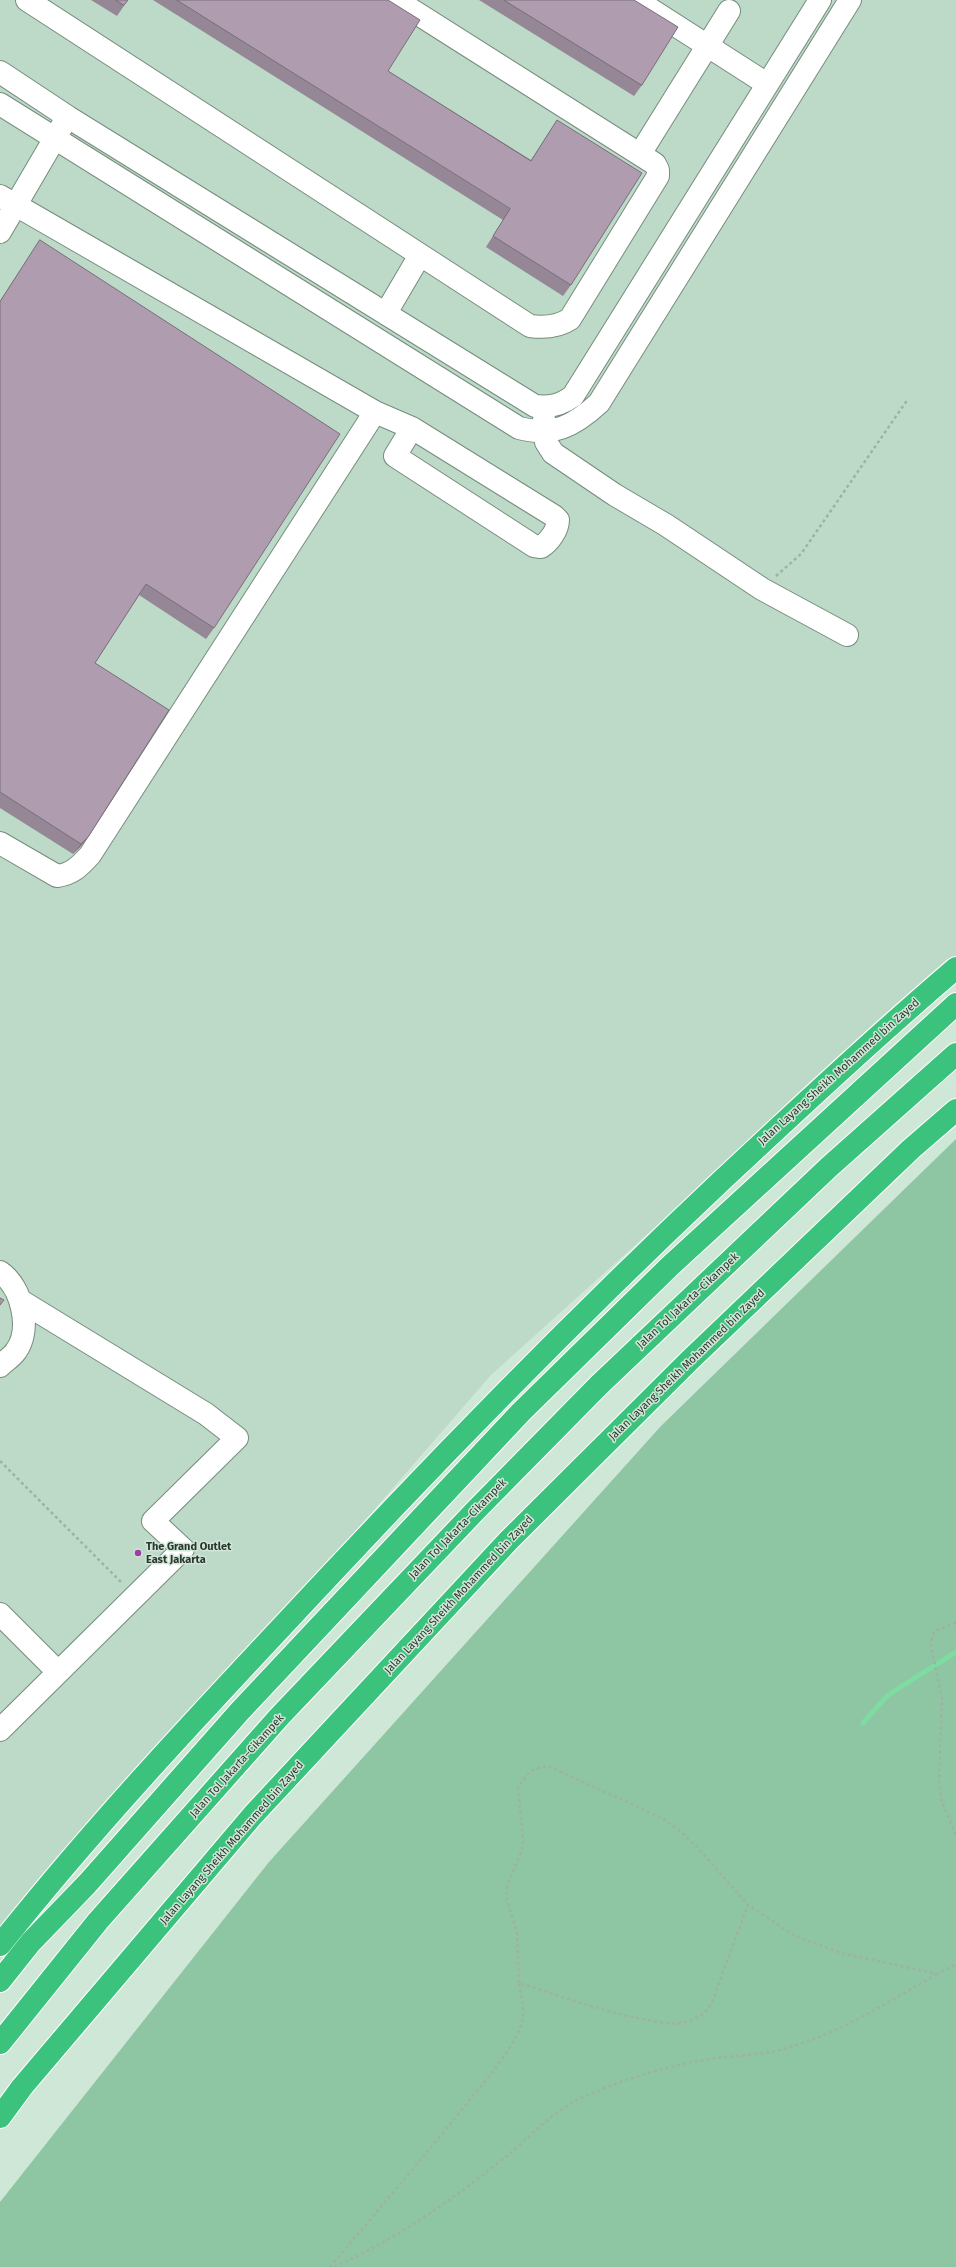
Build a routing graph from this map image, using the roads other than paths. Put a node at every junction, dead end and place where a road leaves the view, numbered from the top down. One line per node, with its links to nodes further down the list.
1 (27, 0): 16 (street)
2 (636, 0): 7 (street)
3 (820, 0): 9 (street)
4 (850, 0): 21 (street)
5 (404, 2): 13 (street)
6 (729, 11): 7 (street)
7 (707, 46): 9 (street); 13 (street)
8 (0, 72): 11 (street)
9 (767, 84): 18 (street)
10 (0, 104): 12 (street)
11 (68, 117): 12 (street); 17 (street)
12 (55, 138): 14 (street); 21 (street)
13 (640, 154): 16 (street)
14 (8, 201): 15 (street); 19 (street)
15 (0, 232)
16 (420, 255): 17 (street)
17 (386, 313): 18 (street)
18 (544, 407): 21 (street)
19 (375, 412): 20 (street); 23 (street)
20 (412, 428): 20 (street)
21 (544, 433): 22 (street)
22 (847, 635)
23 (0, 843)
24 (956, 968): 34 (highway, Jalan Layang Sheikh Mohammed bin Zayed)
25 (956, 1004): 35 (highway)
26 (956, 1054): 36 (highway, Jalan Tol Jakarta–Cikampek)
27 (956, 1110): 37 (highway, Jalan Layang Sheikh Mohammed bin Zayed)
28 (0, 1272): 29 (street)
29 (21, 1301): 30 (street); 32 (street)
30 (0, 1366)
31 (0, 1614): 32 (street)
32 (58, 1672): 33 (street)
33 (0, 1730)
34 (0, 1945)
35 (0, 1981)
36 (0, 2043)
37 (0, 2117)

